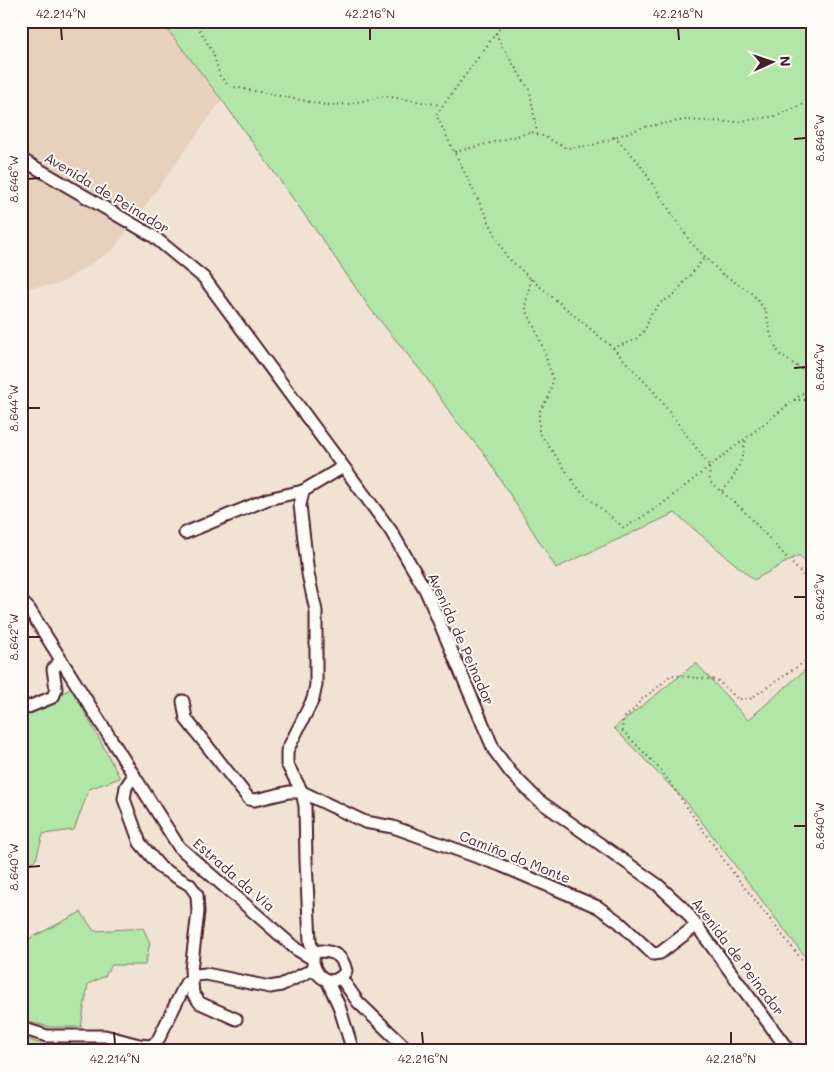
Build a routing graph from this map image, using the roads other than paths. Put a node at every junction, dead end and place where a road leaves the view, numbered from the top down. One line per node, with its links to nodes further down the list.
1 (21, 159): 2 (street, Avenida de Peinador)
2 (343, 467): 3 (street); 11 (street, Avenida de Peinador)
3 (303, 491): 4 (street); 10 (street)
4 (185, 533)
5 (21, 601): 6 (street, Estrada da Vía)
6 (61, 660): 8 (street); 9 (street, Estrada da Vía)
7 (183, 700): 10 (street)
8 (21, 710)
9 (134, 775): 12 (street, Estrada da Vía); 14 (street)
10 (302, 792): 11 (street, Camiño do Monte); 12 (street)
11 (697, 925): 21 (street, Avenida de Peinador)
12 (313, 960): 13 (street); 14 (street); 15 (street)
13 (341, 978): 15 (street); 20 (street)
14 (191, 979): 16 (street); 18 (street)
15 (327, 980): 19 (street)
16 (236, 1020)
17 (21, 1028): 18 (street)
18 (151, 1049)
19 (353, 1051)
20 (409, 1051)
21 (789, 1051)

